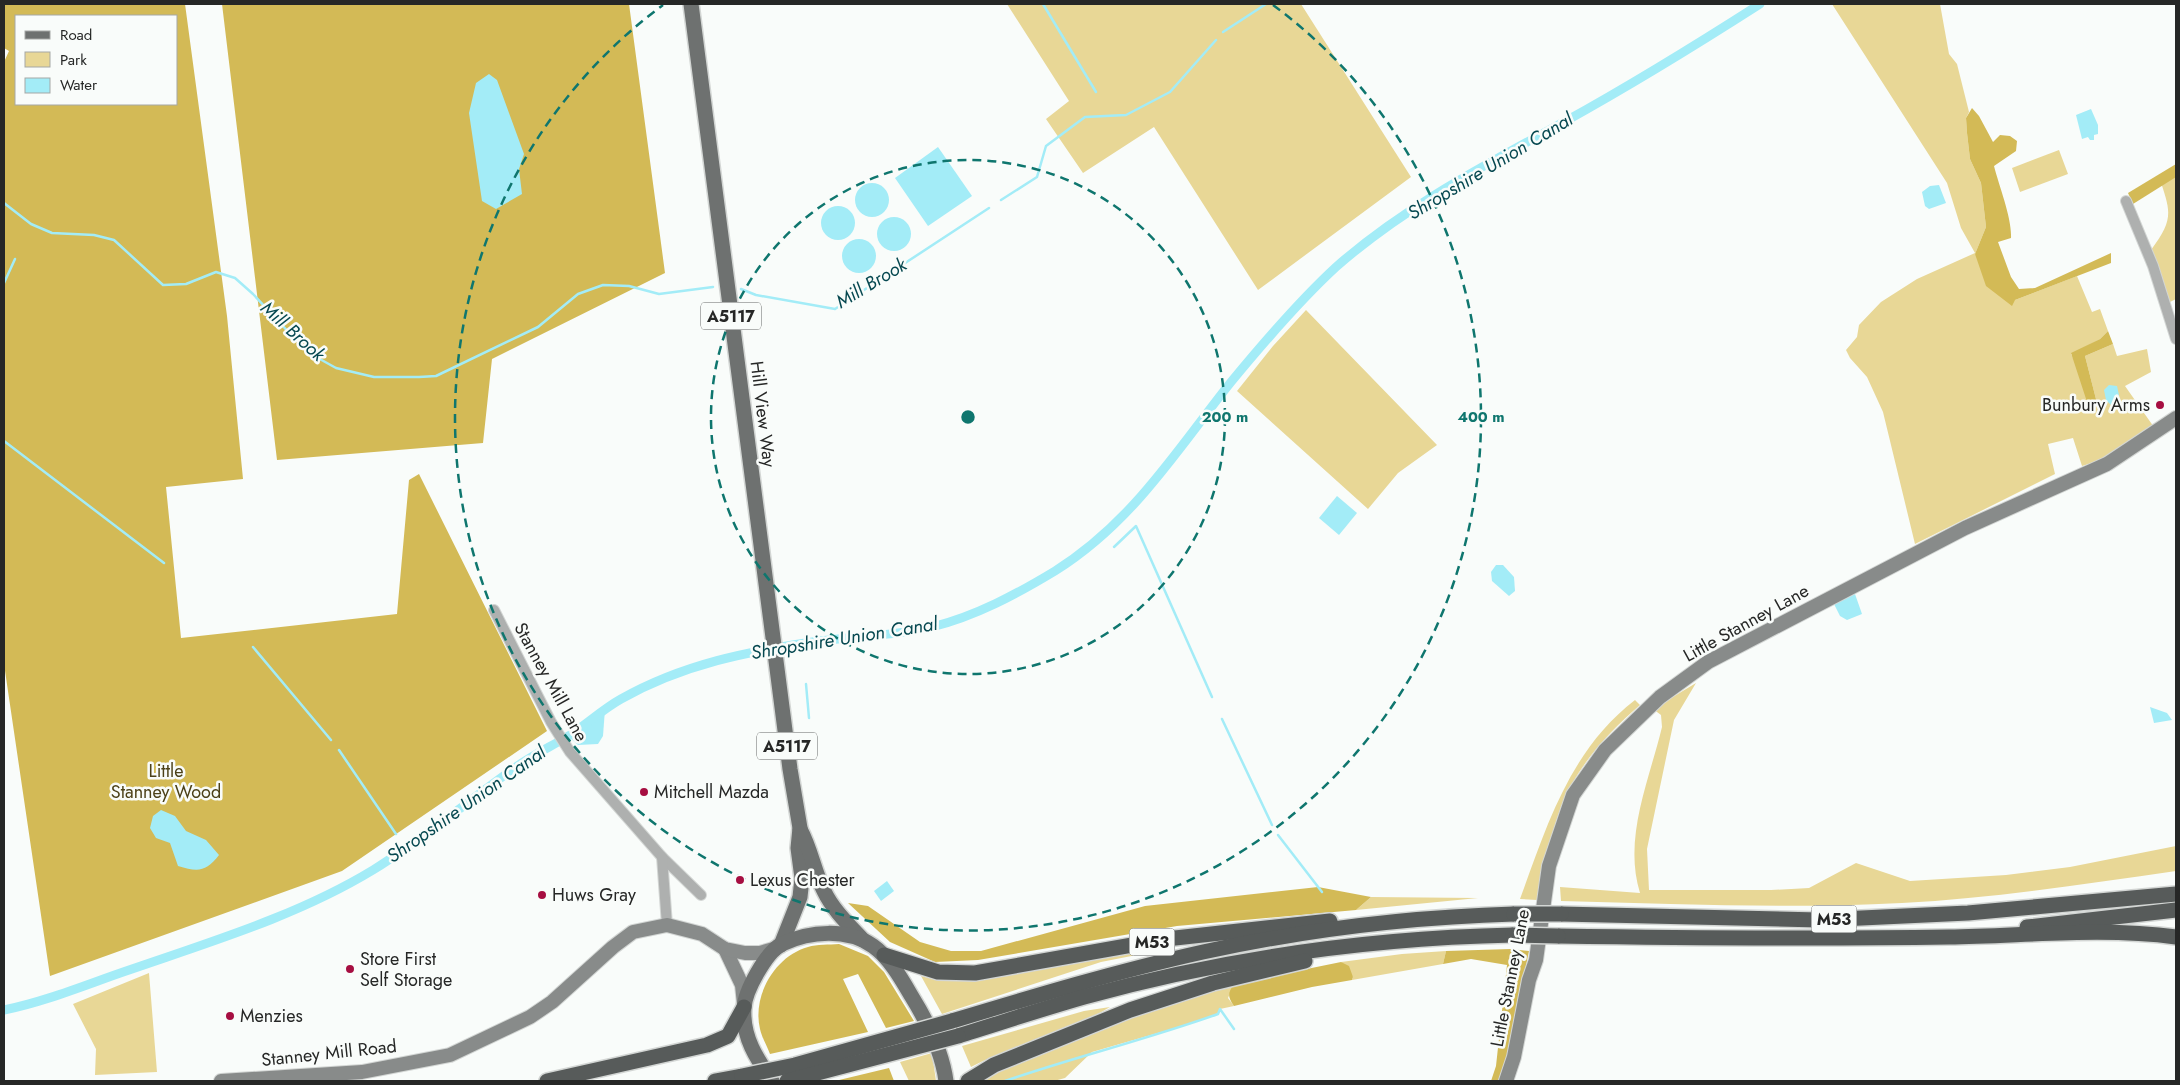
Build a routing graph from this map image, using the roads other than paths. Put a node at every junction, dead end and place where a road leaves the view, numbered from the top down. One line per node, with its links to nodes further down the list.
1 (691, 4): 6 (main road, Hill View Way / A5117)
2 (2126, 201): 3 (street)
3 (2176, 339)
4 (2176, 418): 30 (street, Little Stanney Lane)
5 (494, 610): 7 (street, Stanney Mill Lane)
6 (800, 828): 17 (main road, Hill View Way / A5117); 19 (main road, Hill View Way / A5117)
7 (662, 858): 10 (street, Stanney Mill Lane); 14 (street)
8 (2176, 887): 11 (highway)
9 (2176, 894): 11 (highway, M53)
10 (701, 895)
11 (2107, 901): 13 (highway, M53, bridge)
12 (2176, 910): 15 (highway, M53)
13 (1424, 918): 21 (highway, M53); 25 (highway, M53, bridge)
14 (667, 925): 20 (street, Stanney Mill Road); 23 (street, Stanney Mill Road)
15 (1903, 937): 16 (highway); 18 (highway, M53, bridge)
16 (2176, 937)
17 (864, 940): 19 (main road); 21 (main road)
18 (1397, 943): 27 (highway, M53, bridge); 29 (highway, M53)
19 (779, 946): 20 (street, Stanney Mill Road); 22 (main road, Hill View Way)
20 (725, 949): 22 (street)
21 (884, 955): 28 (main road)
22 (744, 1006): 24 (highway); 26 (main road)
23 (221, 1081)
24 (547, 1081)
25 (715, 1081)
26 (772, 1081)
27 (787, 1081)
28 (946, 1081)
29 (968, 1081)
30 (1506, 1081)

